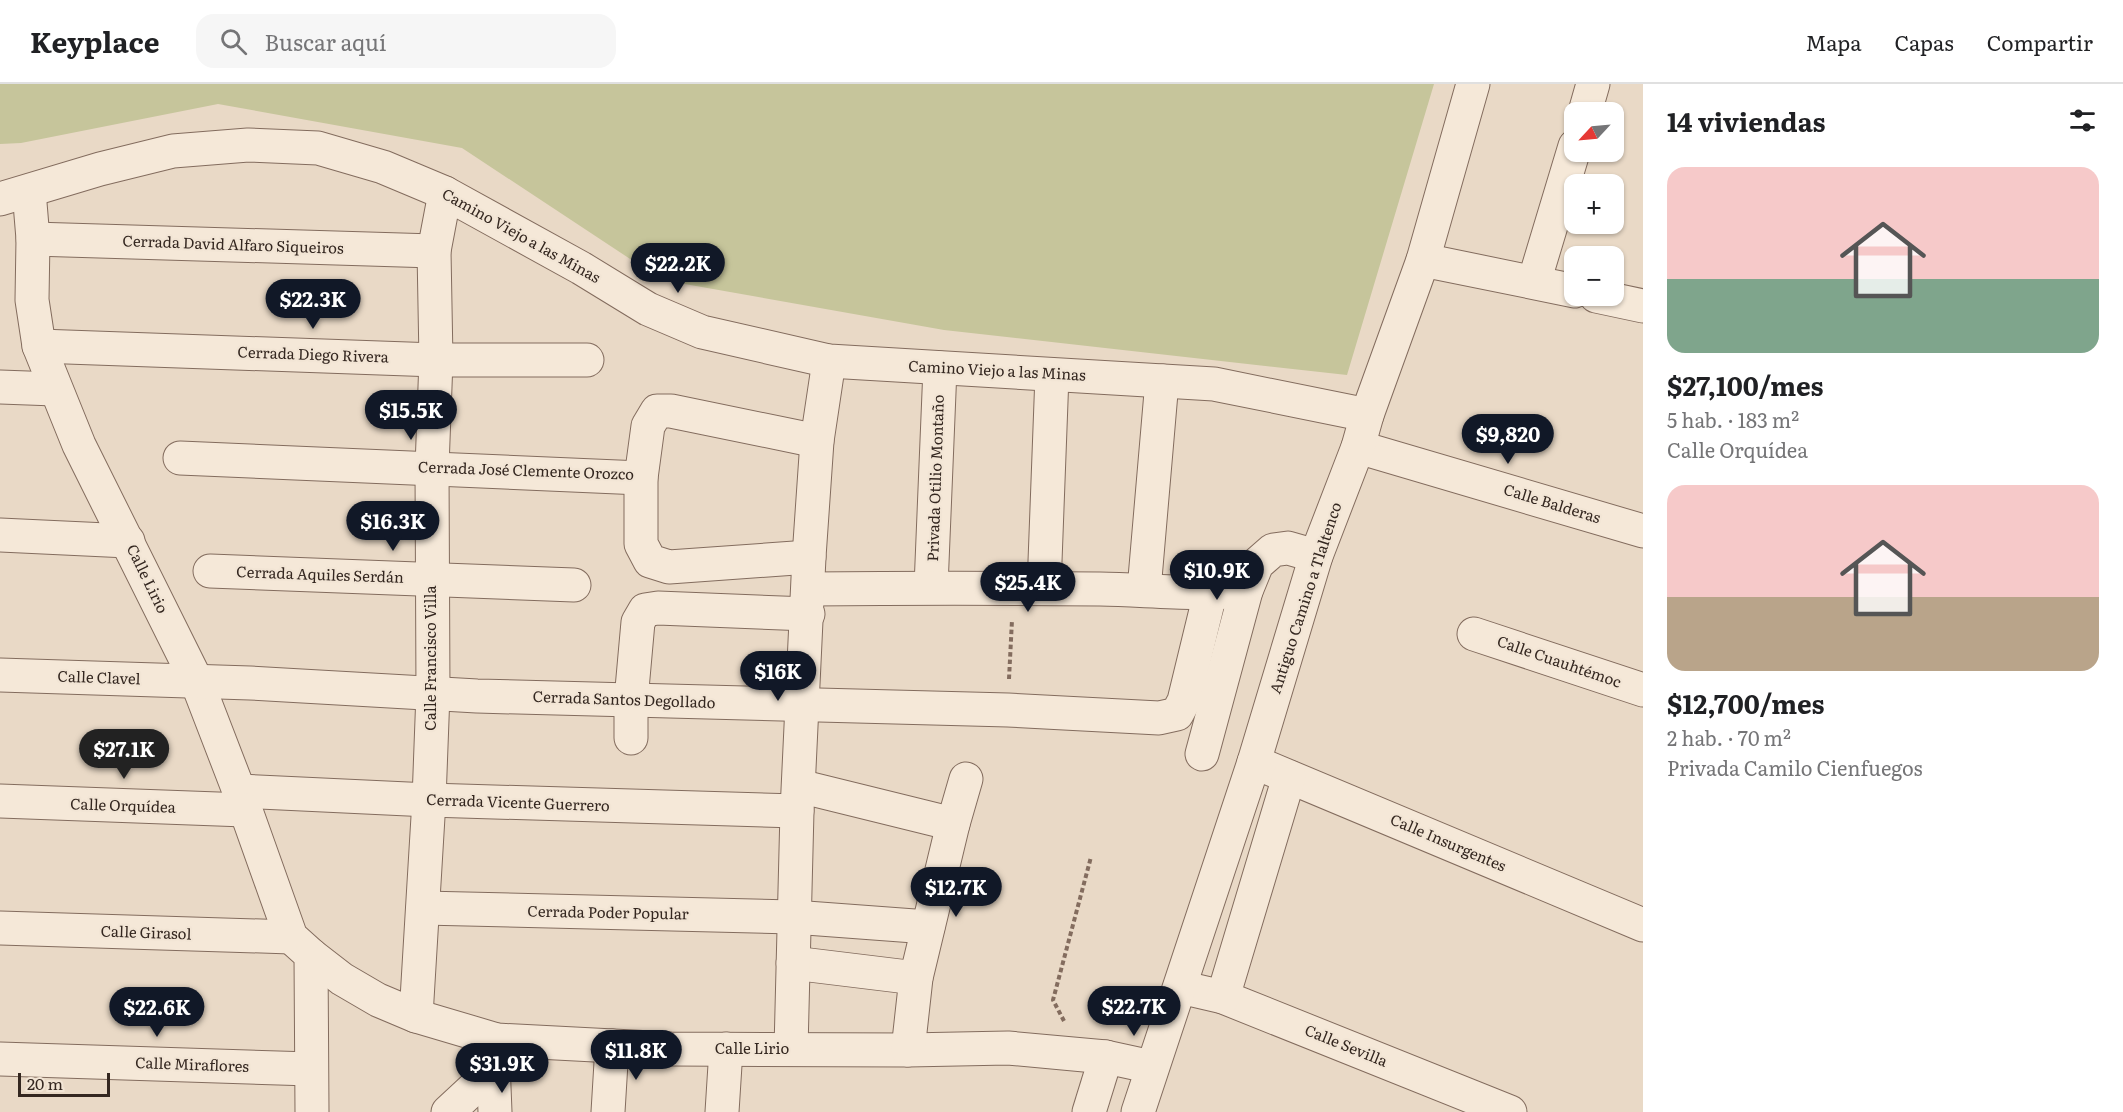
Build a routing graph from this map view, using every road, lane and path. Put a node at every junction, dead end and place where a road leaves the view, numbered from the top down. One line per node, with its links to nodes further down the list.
1 (1473, 84): 9 (street, Antiguo Camino a Tlaltenco)
2 (1593, 84): 3 (street)
3 (1588, 102)
4 (1570, 162): 10 (street)
5 (445, 194): 6 (street, Camino Viejo a las Minas); 8 (street, Calle Francisco Villa); 17 (street, Camino Viejo a las Minas)
6 (15, 195): 7 (street, Calle Lirio)
7 (33, 239): 8 (street, Cerrada David Alfaro Siqueiros); 14 (street, Calle Lirio)
8 (434, 251): 15 (street, Calle Francisco Villa)
9 (1423, 260): 10 (street); 23 (street, Antiguo Camino a Tlaltenco)
10 (1534, 282): 11 (street)
11 (1564, 289)
12 (1624, 302): 13 (street)
13 (1643, 306)
14 (39, 346): 15 (street, Cerrada Diego Rivera); 22 (street, Calle Lirio)
15 (436, 360): 16 (street, Cerrada Diego Rivera); 27 (street, Calle Francisco Villa)
16 (586, 360)
17 (829, 361): 18 (street, Camino Viejo a las Minas); 24 (street)
18 (940, 368): 19 (street, Camino Viejo a las Minas); 37 (street, Privada Otilio Montaño)
19 (1052, 375): 20 (street, Camino Viejo a las Minas); 38 (street)
20 (1162, 381): 23 (street, Camino Viejo a las Minas); 39 (street)
21 (0, 387): 22 (street)
22 (55, 388): 31 (street, Calle Lirio)
23 (1367, 415): 25 (street, Antiguo Camino a Tlaltenco)
24 (817, 441): 28 (street, Cerrada José Clemente Orozco); 36 (street)
25 (1358, 447): 29 (street, Calle Balderas); 32 (street, Antiguo Camino a Tlaltenco)
26 (180, 458): 27 (street, Cerrada José Clemente Orozco)
27 (432, 467): 28 (street, Cerrada José Clemente Orozco); 34 (street, Calle Francisco Villa)
28 (640, 477): 36 (street)
29 (1643, 531)
30 (0, 536): 31 (street)
31 (129, 541): 44 (street, Calle Lirio)
32 (1317, 556): 40 (street); 52 (street, Antiguo Camino a Tlaltenco)
33 (210, 571): 34 (street, Cerrada Aquiles Serdán)
34 (431, 579): 35 (street, Cerrada Aquiles Serdán); 46 (street, Calle Francisco Villa)
35 (574, 585)
36 (808, 586): 37 (street); 47 (street); 48 (street)
37 (931, 587): 38 (street)
38 (1029, 588): 39 (street); 49 (path)
39 (1144, 590): 41 (street)
40 (1246, 591): 41 (street); 51 (street)
41 (1210, 594): 49 (street, Cerrada Santos Degollado)
42 (1474, 634): 45 (street, Calle Cuauhtémoc)
43 (0, 675): 44 (street, Calle Clavel)
44 (197, 682): 46 (street, Cerrada Santos Degollado); 58 (street, Calle Lirio)
45 (1643, 690)
46 (433, 693): 47 (street, Cerrada Santos Degollado); 56 (street, Calle Francisco Villa)
47 (631, 700): 48 (street, Cerrada Santos Degollado); 50 (street)
48 (803, 705): 49 (street, Cerrada Santos Degollado); 55 (street)
49 (1008, 710)
50 (631, 738)
51 (1202, 754)
52 (1254, 762): 53 (street, Calle Insurgentes); 69 (street, Antiguo Camino a Tlaltenco)
53 (1289, 777): 63 (street, Calle Insurgentes); 70 (street)
54 (966, 779): 59 (street)
55 (798, 799): 56 (street, Cerrada Vicente Guerrero); 59 (street, Cerrada Vicente Guerrero); 62 (street)
56 (429, 800): 58 (street, Cerrada Vicente Guerrero); 61 (street, Calle Francisco Villa)
57 (0, 801): 58 (street, Calle Orquídea)
58 (242, 801): 66 (street, Calle Lirio)
59 (953, 824): 64 (street)
60 (1091, 857): 77 (path)
61 (423, 908): 62 (street, Cerrada Poder Popular); 71 (street, Calle Francisco Villa)
62 (793, 917): 64 (street, Cerrada Poder Popular); 67 (street)
63 (1643, 925)
64 (928, 927): 68 (street)
65 (0, 928): 66 (street, Calle Girasol)
66 (301, 946): 71 (street, Calle Lirio); 80 (street, Calle Lirio)
67 (793, 963): 68 (street); 74 (street)
68 (916, 978): 75 (street)
69 (1180, 987): 70 (street, Calle Sevilla); 79 (street, Antiguo Camino a Tlaltenco)
70 (1223, 997): 88 (street, Calle Sevilla)
71 (416, 1016): 76 (street, Calle Lirio)
72 (612, 1047): 73 (street, Calle Lirio); 76 (street, Calle Lirio); 84 (street)
73 (726, 1049): 74 (street, Calle Lirio); 85 (street)
74 (791, 1049): 75 (street, Calle Lirio)
75 (908, 1050): 77 (street, Calle Lirio)
76 (495, 1051): 82 (street); 83 (street)
77 (1106, 1057): 79 (street, Calle Lirio); 86 (street)
78 (0, 1059): 80 (street, Calle Miraflores)
79 (1152, 1067): 87 (street, Antiguo Camino a Tlaltenco)
80 (311, 1069): 81 (street, Calle Lirio)
81 (312, 1112)
82 (448, 1112)
83 (495, 1112)
84 (608, 1112)
85 (722, 1112)
86 (1089, 1112)
87 (1138, 1112)
88 (1510, 1112)

